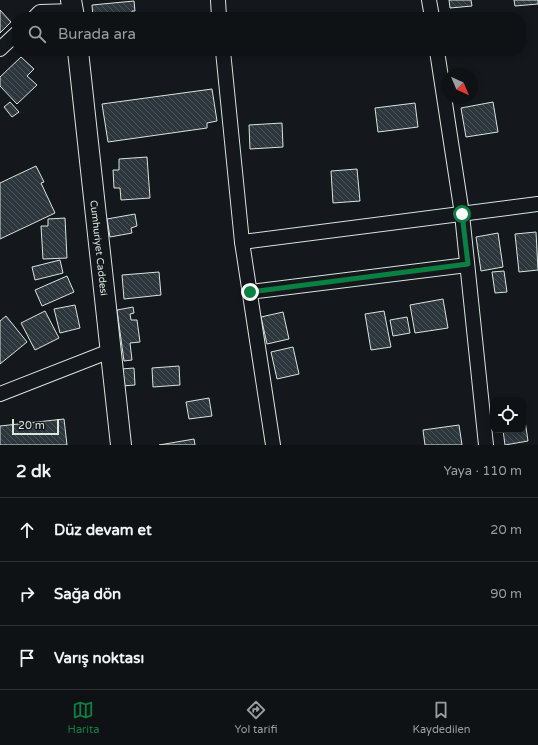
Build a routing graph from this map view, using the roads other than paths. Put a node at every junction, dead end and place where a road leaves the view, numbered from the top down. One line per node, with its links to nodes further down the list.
1 (218, 0): 5 (street)
2 (429, 0): 6 (street)
3 (73, 9): 4 (street)
4 (40, 12)
5 (219, 12)
6 (431, 12)
7 (12, 38): 8 (street)
8 (0, 49)
9 (79, 56): 17 (main road, Cumhuriyet Caddesi)
10 (223, 56): 14 (street)
11 (438, 56): 13 (street)
12 (538, 204): 13 (street)
13 (462, 214): 14 (street); 15 (street)
14 (242, 242): 16 (street)
15 (468, 264): 16 (street); 21 (street)
16 (250, 292): 20 (street)
17 (110, 350): 18 (street); 19 (main road, Cumhuriyet Caddesi)
18 (0, 394)
19 (121, 445)
20 (273, 445)
21 (486, 445)

